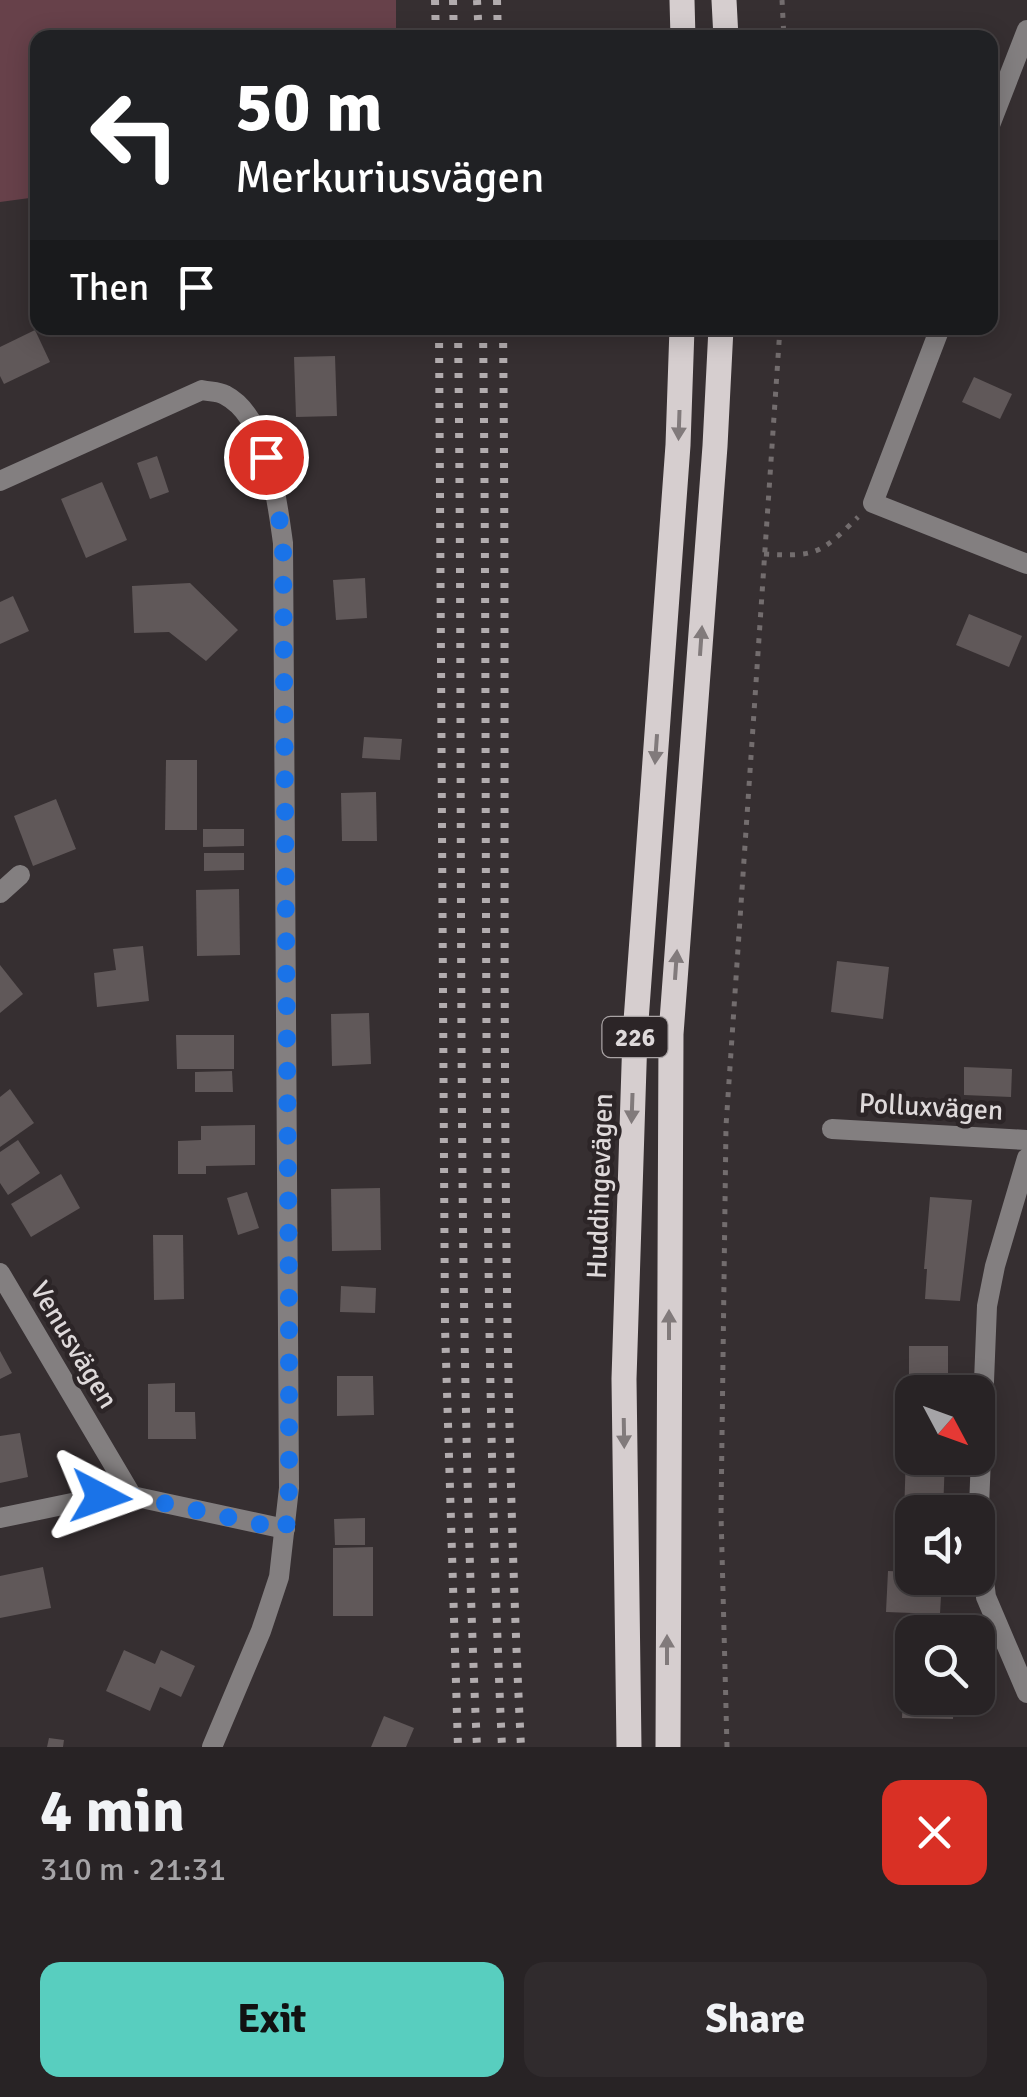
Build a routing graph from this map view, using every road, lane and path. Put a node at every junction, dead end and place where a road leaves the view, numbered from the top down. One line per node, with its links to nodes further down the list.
1 (682, 0): 4 (main road)
2 (724, 0): 5 (main road)
3 (782, 0): 6 (path)
4 (683, 30)
5 (726, 30)
6 (784, 30)
7 (1027, 30): 8 (street)
8 (998, 104)
9 (682, 335): 28 (main road, Huddingevägen / 226, one-way to 28)
10 (721, 335): 29 (main road, 226, one-way to 10)
11 (780, 335): 15 (path)
12 (937, 335): 14 (street)
13 (0, 481): 25 (street)
14 (873, 502): 15 (path); 16 (street)
15 (764, 554): 30 (path)
16 (1027, 564)
17 (20, 876): 18 (street)
18 (0, 893)
19 (832, 1129): 20 (street, Polluxvägen)
20 (1027, 1140)
21 (1027, 1158): 26 (street, Polluxvägen)
22 (0, 1273): 23 (street, Venusvägen)
23 (132, 1496): 24 (street); 25 (street)
24 (0, 1518)
25 (286, 1530): 27 (street)
26 (1027, 1693)
27 (212, 1747)
28 (629, 1747)
29 (668, 1747)
30 (728, 1747)

